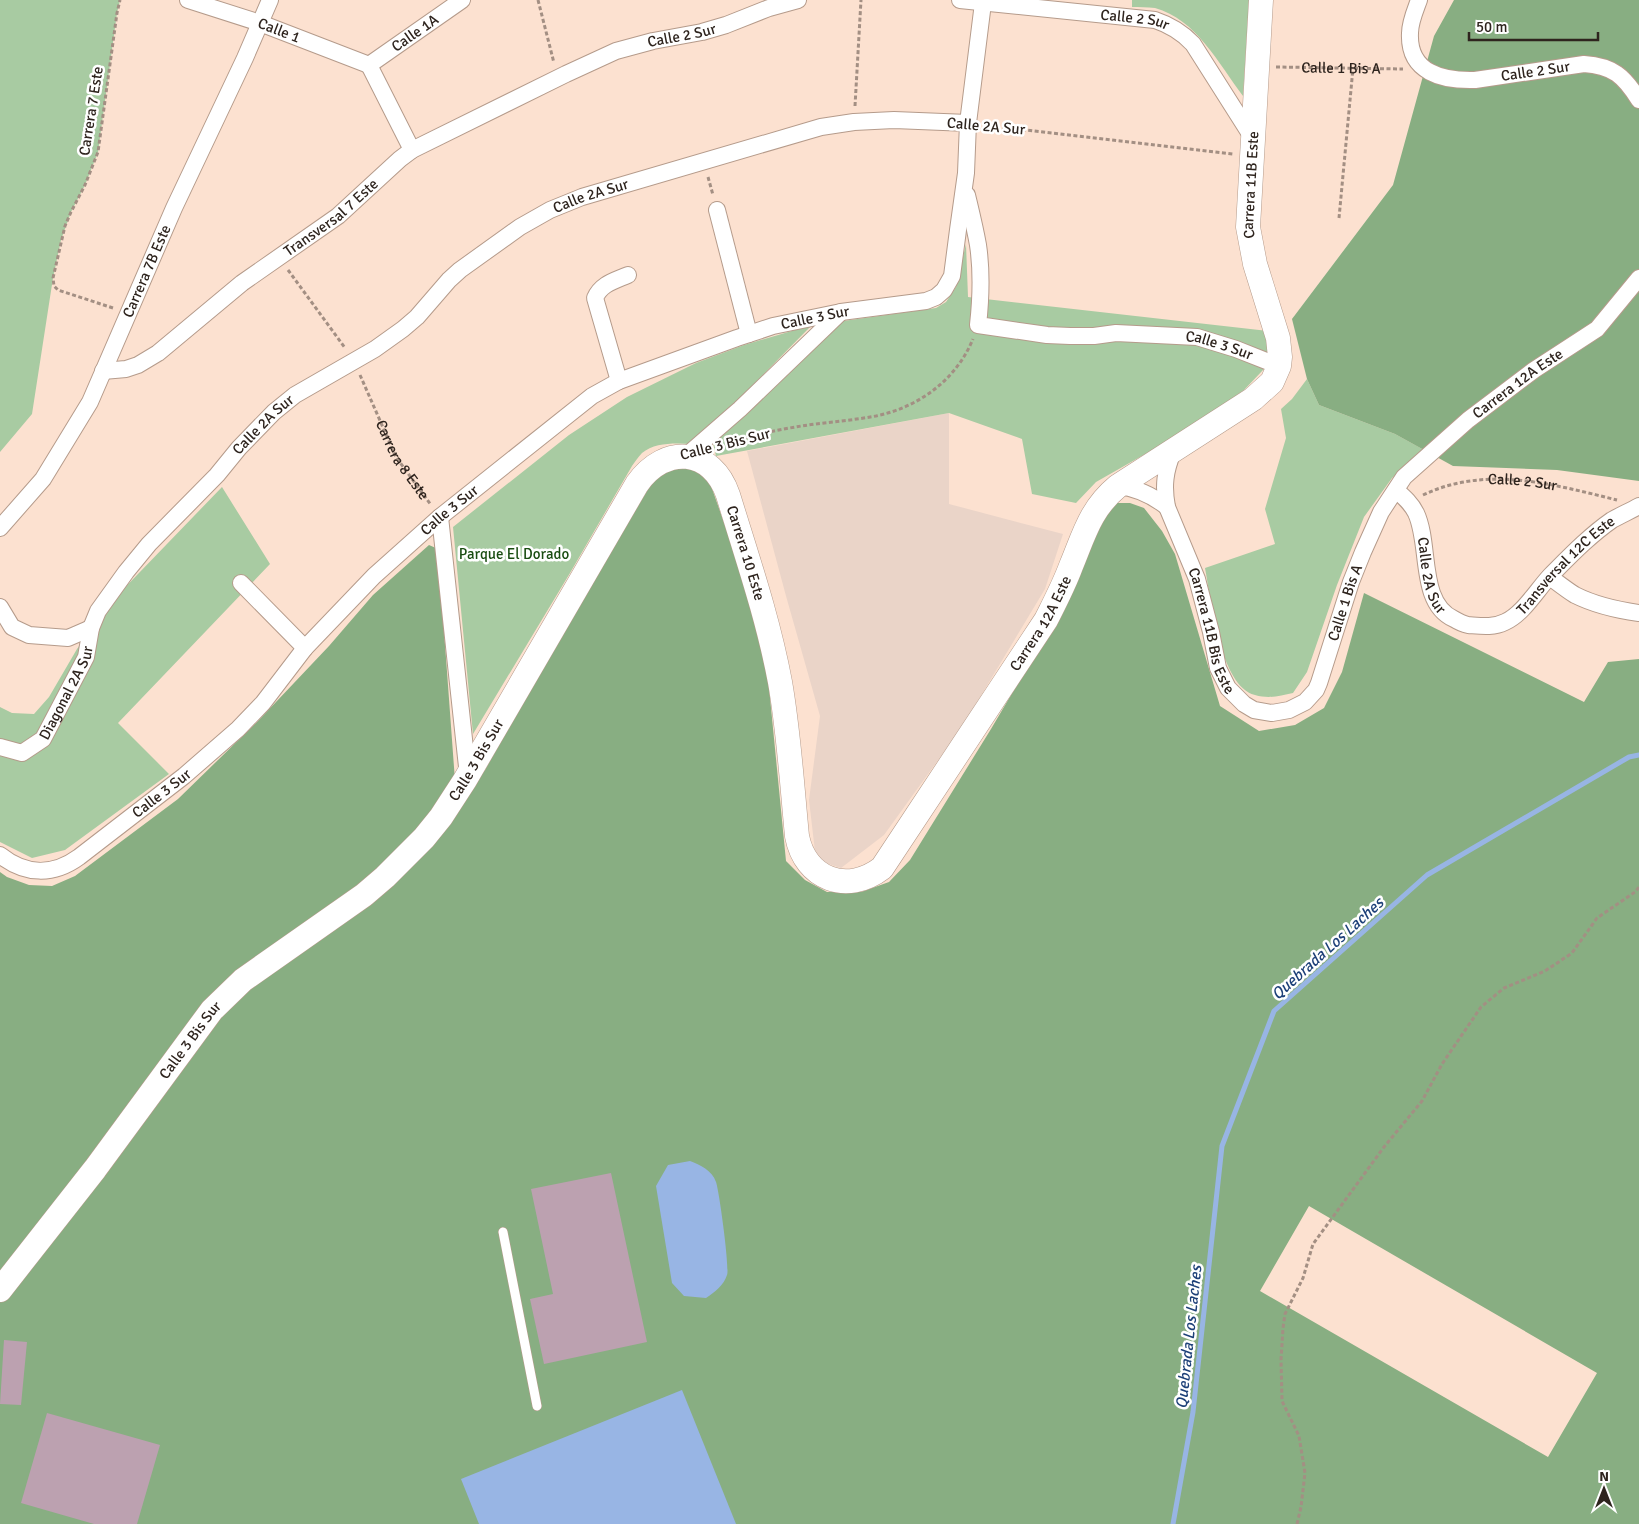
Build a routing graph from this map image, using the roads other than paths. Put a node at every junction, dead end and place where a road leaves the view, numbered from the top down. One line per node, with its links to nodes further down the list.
1 (188, 0): 9 (street, Calle 1)
2 (270, 0): 9 (street, Carrera 7B Este)
3 (462, 0): 10 (street, Calle 1A)
4 (798, 0): 11 (street, Calle 2 Sur)
5 (960, 0): 8 (street, Calle 2 Sur)
6 (1261, 0): 14 (street, Carrera 11B Este)
7 (1419, 0): 12 (street, Calle 2 Sur)
8 (983, 3): 13 (street); 14 (street, Calle 2 Sur)
9 (260, 23): 10 (street, Calle 1); 23 (street, Carrera 7B Este)
10 (369, 64): 15 (street)
11 (562, 76): 15 (street, Transversal 7 Este)
12 (1639, 100)
13 (968, 124): 16 (street); 38 (street, Calle 2A Sur)
14 (1252, 147): 22 (street, Carrera 11B Este)
15 (412, 150): 23 (street, Transversal 7 Este)
16 (966, 173): 20 (street, Calle 3 Sur); 22 (street, Calle 3 Sur)
17 (717, 210): 21 (street)
18 (628, 275): 24 (street)
19 (1639, 278): 28 (street, Carrera 12A Este)
20 (841, 312): 21 (street, Calle 3 Sur); 26 (street)
21 (749, 334): 24 (street, Calle 3 Sur)
22 (1279, 366): 25 (street, Carrera 12A Este)
23 (103, 371): 32 (street, Carrera 7B Este)
24 (619, 381): 31 (street, Calle 3 Sur)
25 (1173, 452): 27 (street, Carrera 12A Este); 30 (street, Carrera 11B Bis Este)
26 (686, 456): 42 (street, Calle 3 Bis Sur); 44 (street, Carrera 10 Este)
27 (1118, 486): 30 (street); 44 (street, Carrera 12A Este)
28 (1396, 490): 37 (street, Calle 2A Sur); 40 (street, Calle 1 Bis A)
29 (1639, 506): 33 (street, Transversal 12C Este)
30 (1167, 507): 40 (street, Carrera 11B Bis Este)
31 (440, 517): 39 (street, Calle 3 Sur); 42 (street)
32 (0, 528)
33 (1550, 577): 36 (street); 37 (street, Transversal 12C Este)
34 (241, 583): 39 (street)
35 (0, 607): 38 (street)
36 (1639, 613)
37 (1493, 627)
38 (91, 628): 41 (street, Diagonal 2A Sur)
39 (305, 648): 43 (street, Calle 3 Sur)
40 (1289, 710)
41 (0, 747)
42 (468, 776): 46 (street, Calle 3 Bis Sur)
43 (0, 855)
44 (818, 872)
45 (503, 1232): 47 (lane)
46 (0, 1290)
47 (537, 1406)

